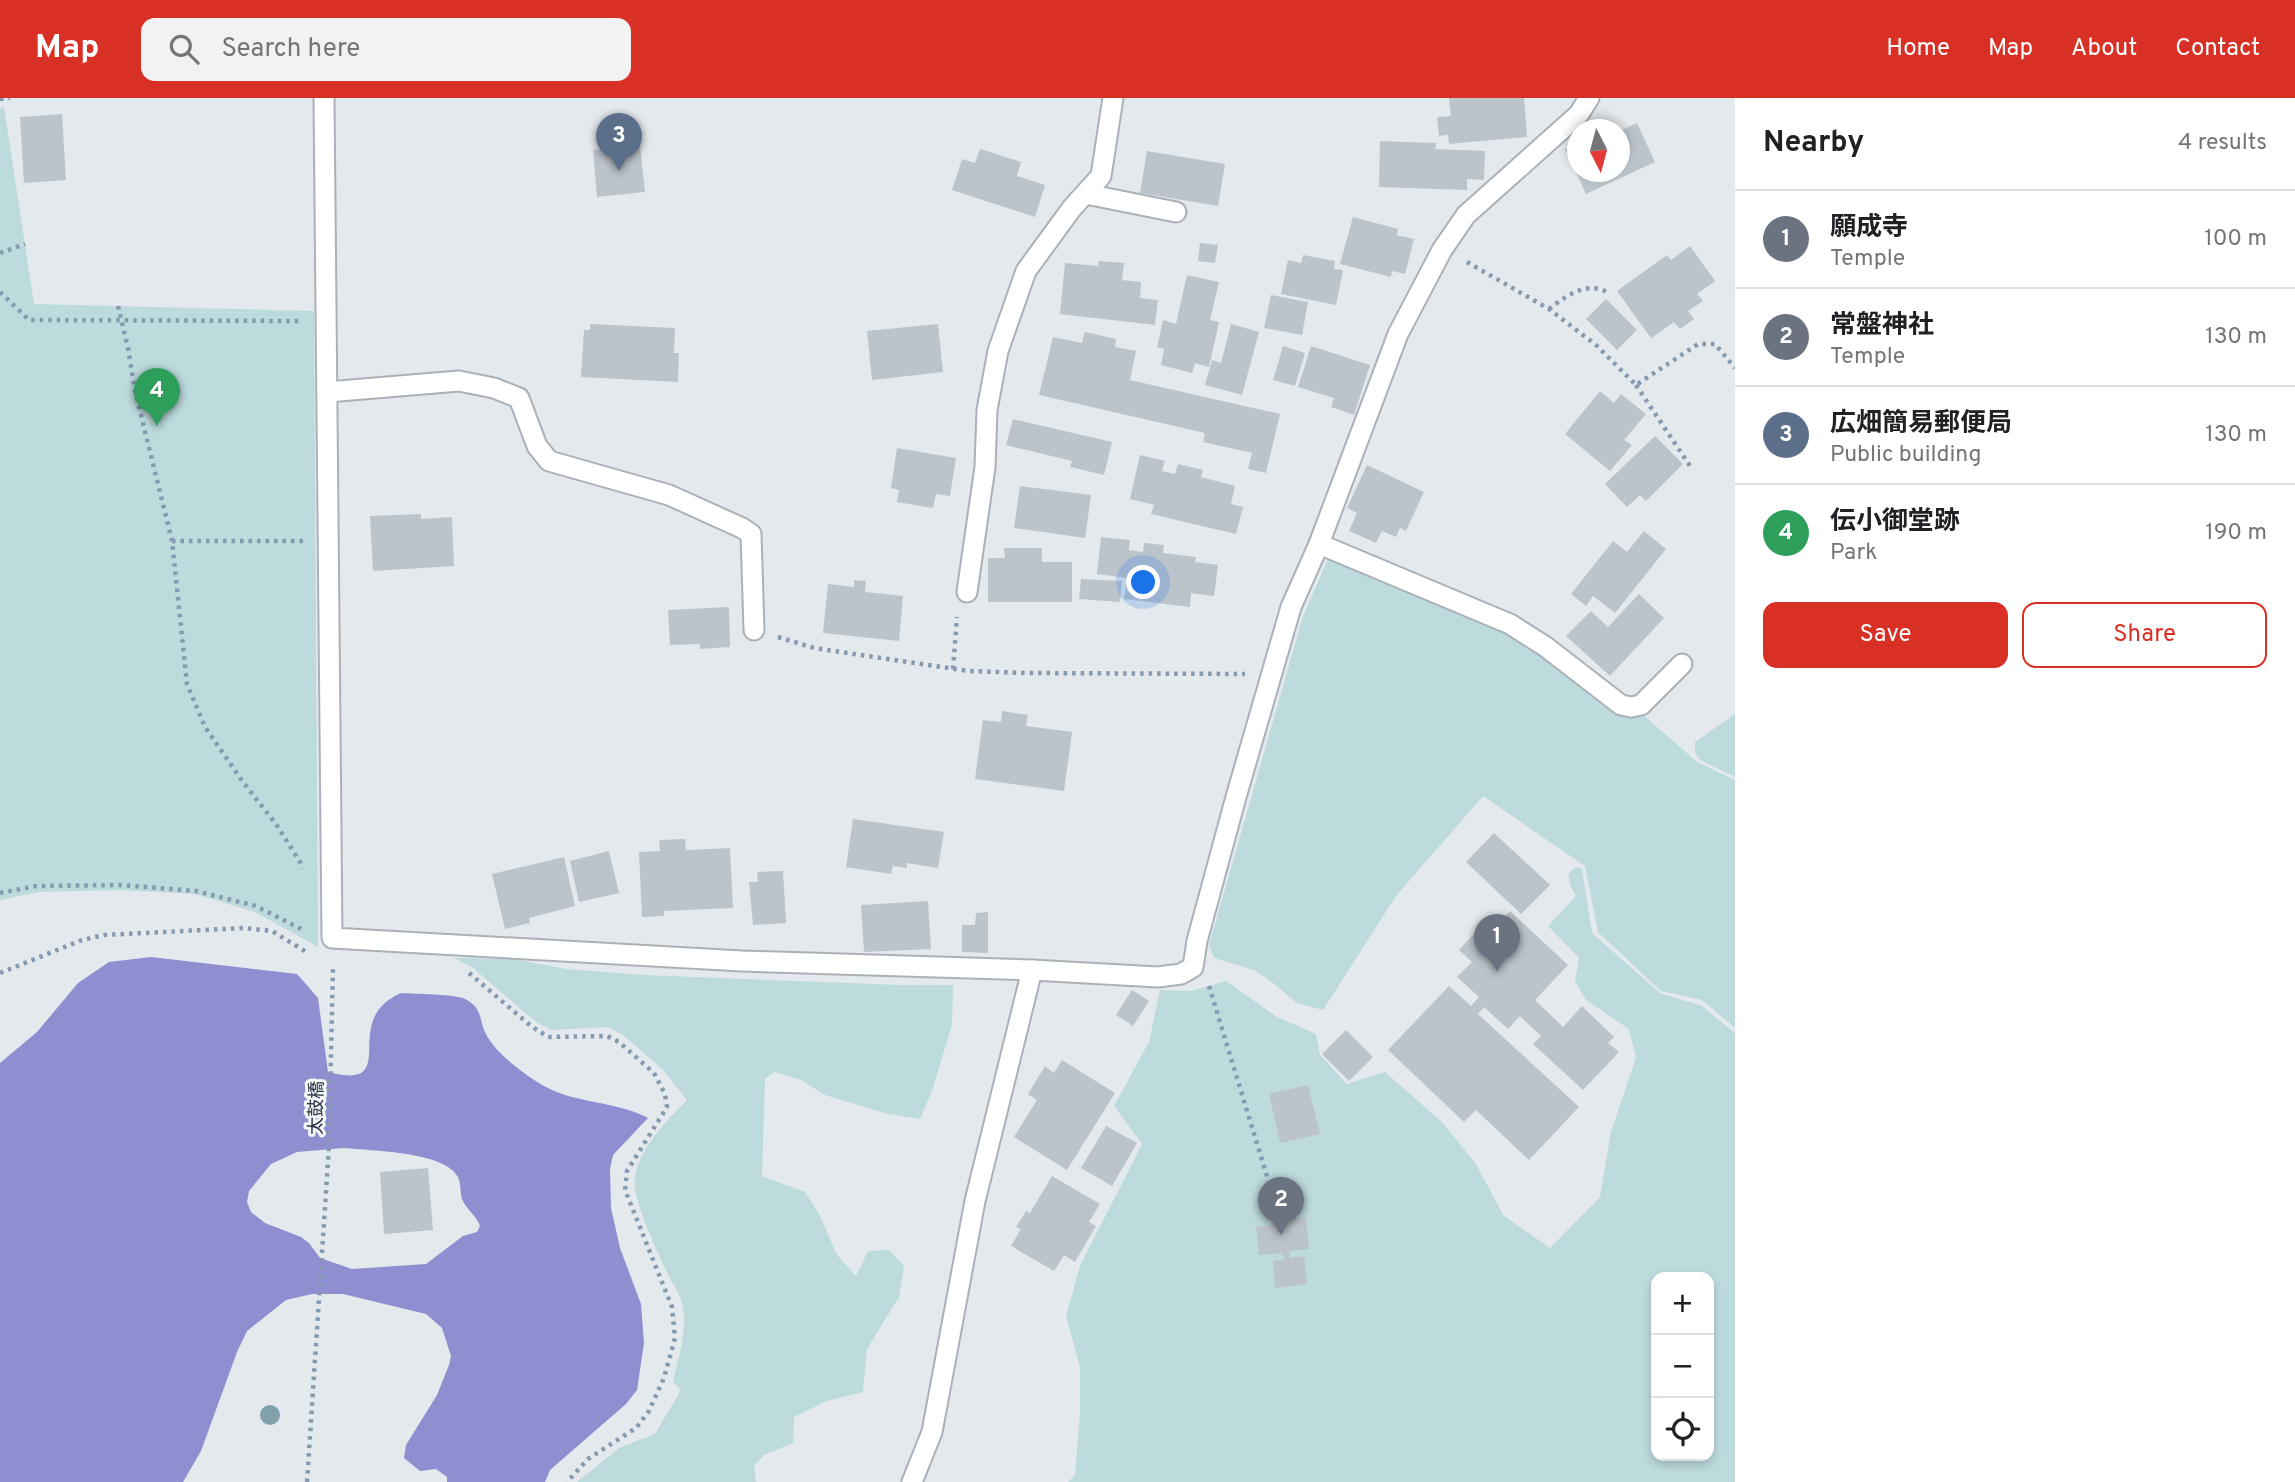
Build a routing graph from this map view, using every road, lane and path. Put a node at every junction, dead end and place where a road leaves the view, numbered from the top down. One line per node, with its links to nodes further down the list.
1 (10, 98): 5 (path)
2 (324, 98): 16 (street)
3 (1112, 98): 6 (street)
4 (1589, 98): 9 (street)
5 (0, 99)
6 (1086, 194): 7 (street); 24 (street)
7 (1176, 212)
8 (25, 244): 10 (path)
9 (1442, 250): 14 (path); 23 (street)
10 (0, 253)
11 (0, 292): 15 (path)
12 (1610, 294): 14 (path)
13 (118, 306): 15 (path)
14 (1549, 309): 18 (path)
15 (121, 320): 16 (path); 21 (path)
16 (327, 321): 19 (street)
17 (1735, 368): 18 (path)
18 (1636, 385): 20 (path)
19 (327, 392): 22 (street); 25 (street)
20 (1690, 466)
21 (172, 541): 22 (path); 29 (path)
22 (328, 541): 33 (street)
23 (1319, 544): 26 (street); 28 (street)
24 (967, 592): 27 (path)
25 (754, 630): 27 (path)
26 (1682, 664)
27 (953, 669): 28 (path)
28 (1270, 674): 37 (street)
29 (301, 872)
30 (0, 894): 32 (path)
31 (302, 916): 32 (path)
32 (301, 929): 33 (path)
33 (332, 938): 37 (street)
34 (314, 956): 38 (path)
35 (324, 963): 41 (path, 太鼓橋)
36 (459, 969): 42 (path)
37 (1032, 970): 43 (street)
38 (0, 974)
39 (1213, 997): 40 (path)
40 (1276, 1206)
41 (307, 1482)
42 (567, 1482)
43 (912, 1482)

